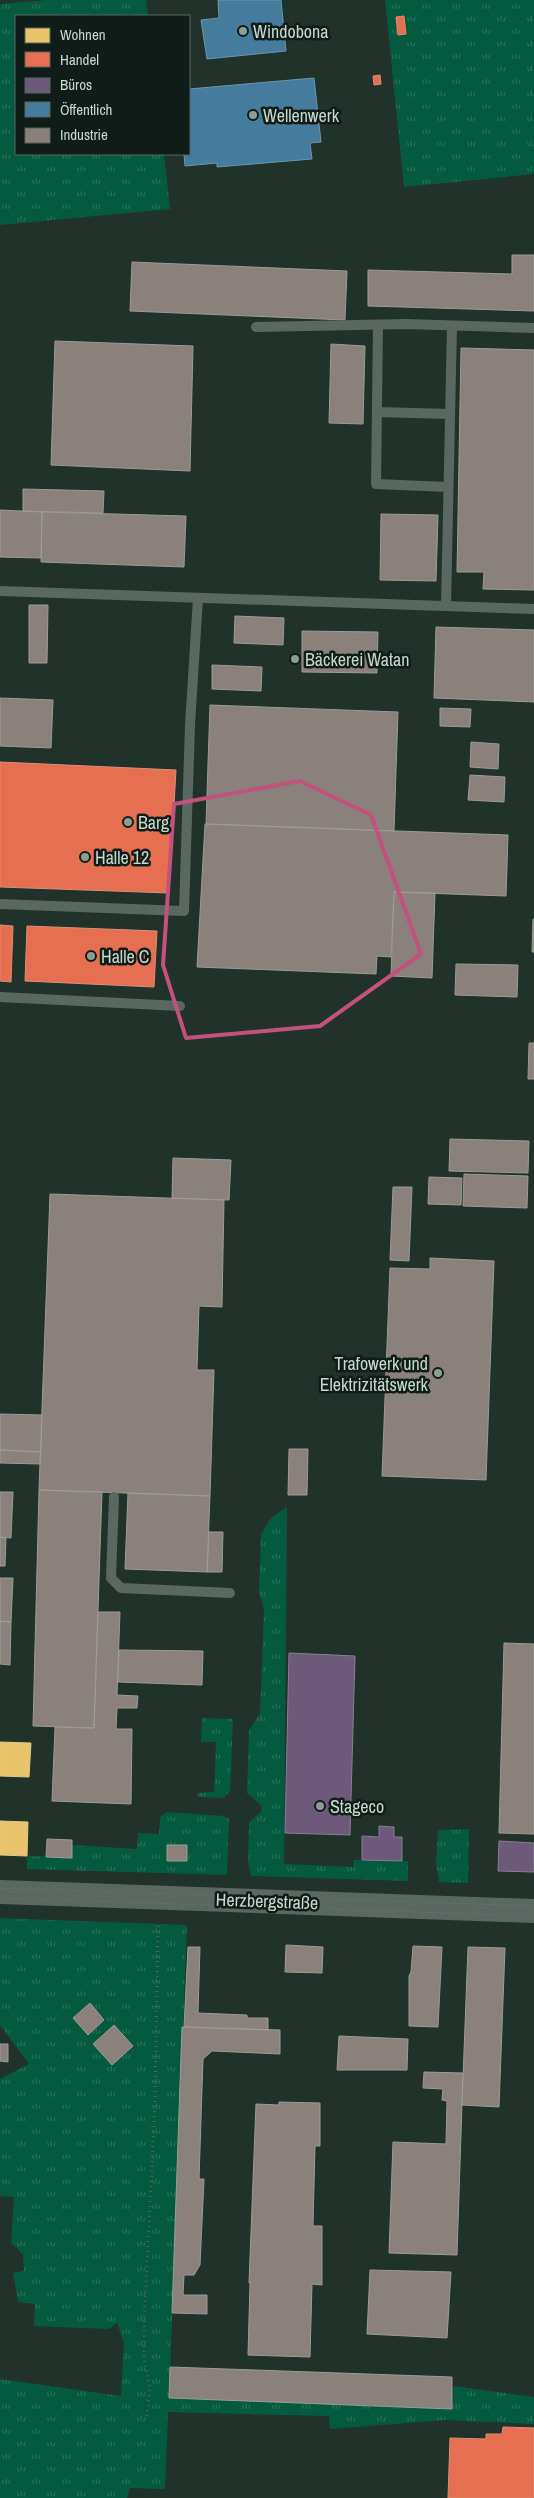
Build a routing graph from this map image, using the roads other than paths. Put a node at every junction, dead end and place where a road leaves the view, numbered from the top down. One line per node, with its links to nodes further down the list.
1 (378, 325): 2 (lane); 3 (lane); 5 (lane)
2 (452, 326): 4 (lane); 6 (lane)
3 (256, 327)
4 (534, 328)
5 (377, 412): 6 (lane); 7 (lane)
6 (450, 414): 7 (lane)
7 (448, 487): 10 (lane)
8 (0, 591): 9 (lane)
9 (198, 598): 10 (lane); 12 (lane)
10 (446, 606): 11 (lane)
11 (534, 609)
12 (0, 904)
13 (0, 997): 14 (lane)
14 (180, 1006)
15 (114, 1497): 16 (lane)
16 (230, 1593)
17 (0, 1892): 18 (street, Herzbergstraße)
18 (534, 1911)

